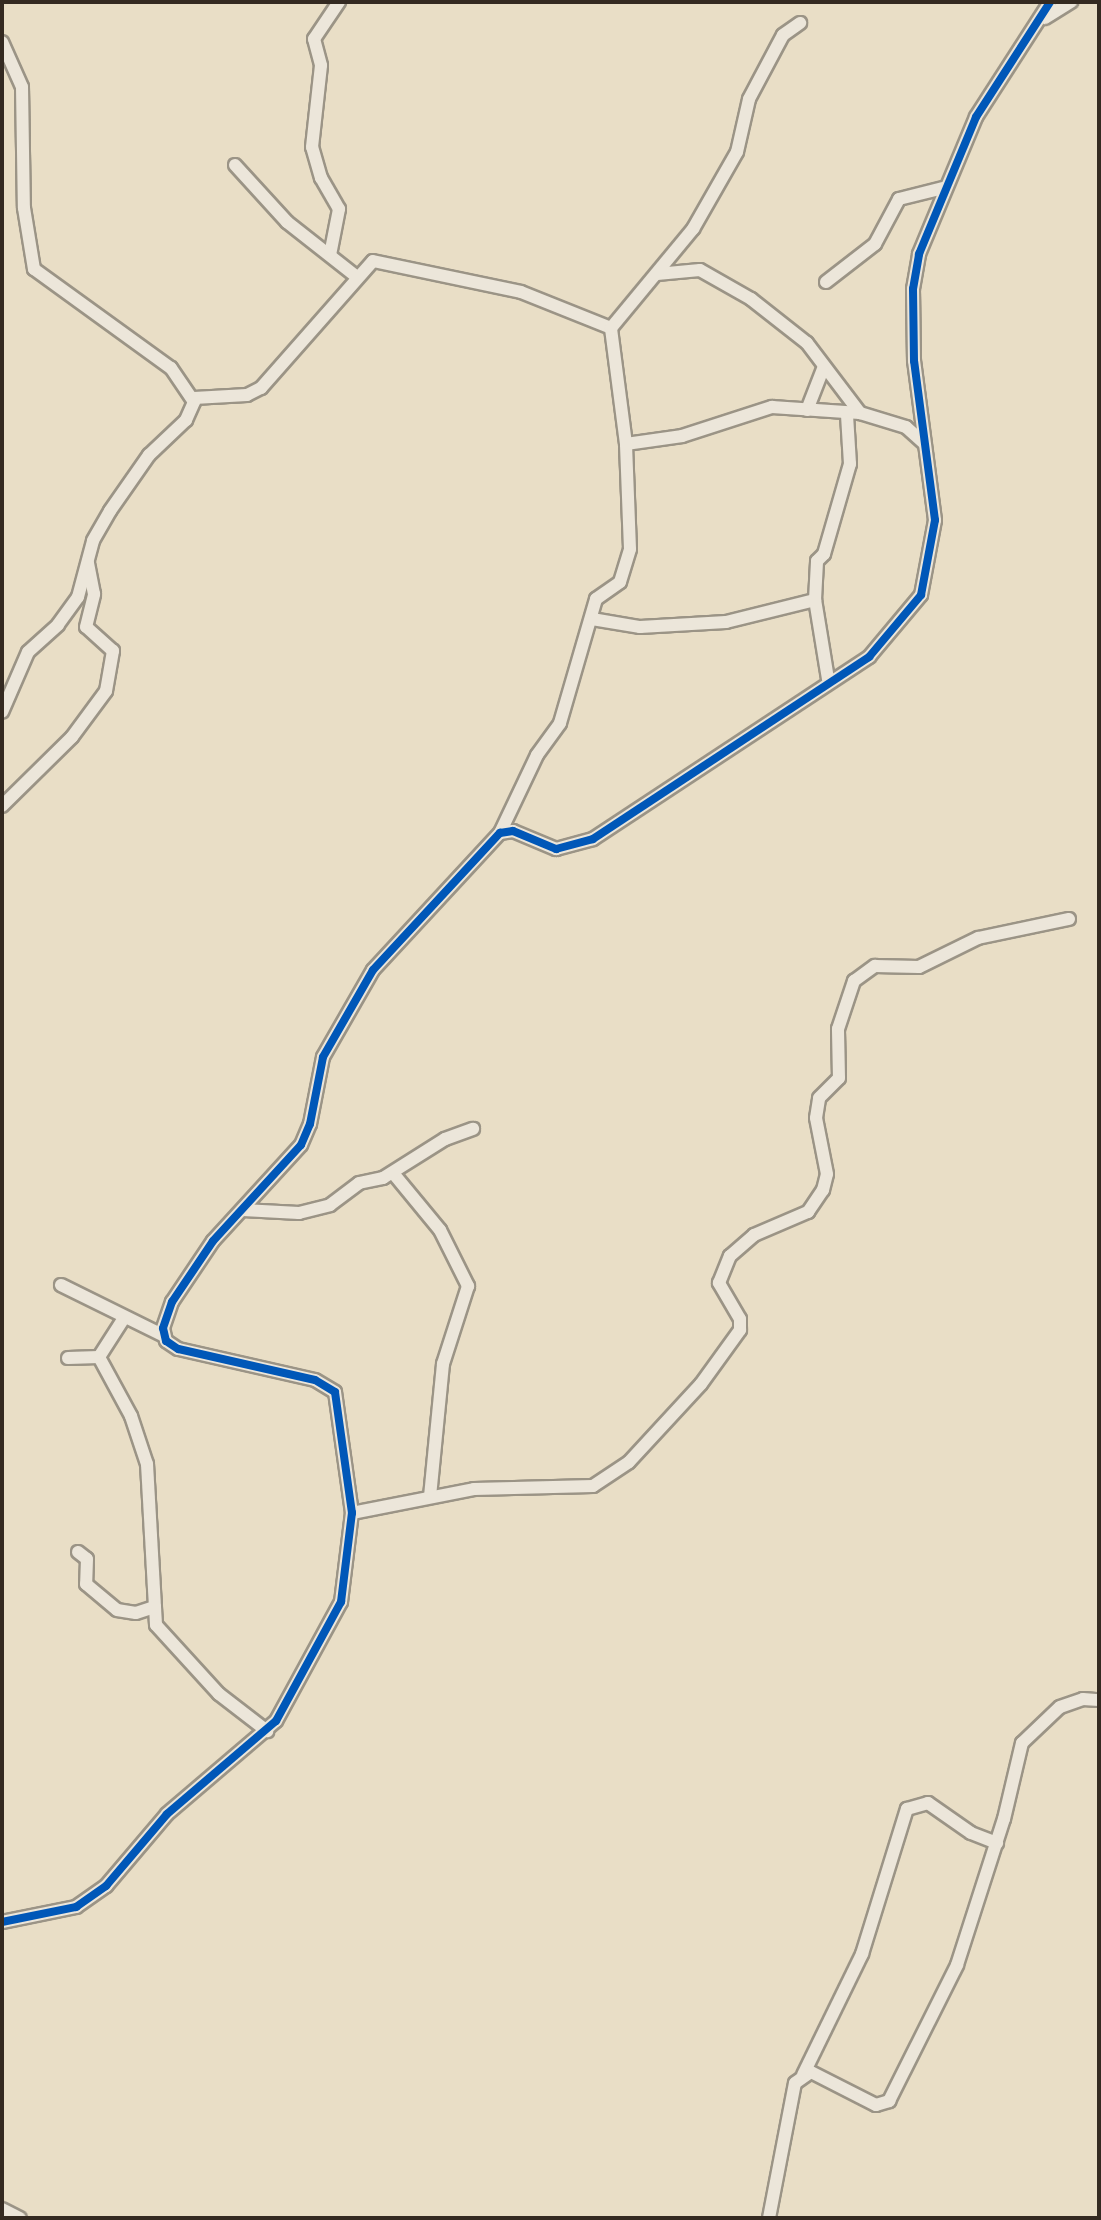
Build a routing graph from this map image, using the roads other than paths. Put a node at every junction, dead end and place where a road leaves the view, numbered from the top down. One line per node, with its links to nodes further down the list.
1 (339, 2): 9 (street)
2 (1050, 2): 4 (street)
3 (1071, 2): 4 (street)
4 (1045, 18): 8 (street)
5 (800, 23): 10 (street)
6 (2, 42): 15 (street)
7 (235, 165): 9 (street)
8 (943, 188): 12 (street); 18 (street)
9 (330, 255): 11 (street)
10 (657, 274): 13 (street); 14 (street)
11 (357, 277): 13 (street); 15 (street)
12 (826, 282)
13 (611, 328): 19 (street)
14 (823, 369): 16 (street); 17 (street)
15 (194, 398): 20 (street)
16 (807, 410): 17 (street); 19 (street)
17 (853, 414): 18 (street); 21 (street)
18 (924, 443): 23 (street)
19 (626, 444): 22 (street)
20 (87, 561): 24 (street); 25 (street)
21 (815, 600): 22 (street); 23 (street)
22 (592, 619): 26 (street)
23 (828, 679): 26 (street)
24 (2, 712)
25 (2, 806)
26 (500, 833): 30 (street)
27 (1069, 919): 36 (street)
28 (473, 1129): 29 (street)
29 (393, 1173): 30 (street); 36 (street)
30 (243, 1210): 33 (street)
31 (61, 1285): 32 (street)
32 (124, 1318): 33 (street); 34 (street)
33 (164, 1336): 37 (street)
34 (99, 1357): 35 (street); 39 (street)
35 (68, 1358)
36 (430, 1496): 37 (street)
37 (352, 1513): 41 (street)
38 (78, 1552): 39 (street)
39 (155, 1607): 41 (street)
40 (1099, 1700): 42 (street)
41 (267, 1731): 43 (street)
42 (997, 1843): 44 (street); 44 (street)
43 (2, 1922)
44 (803, 2075): 47 (street)
45 (2, 2209): 46 (street)
46 (20, 2218)
47 (769, 2218)

